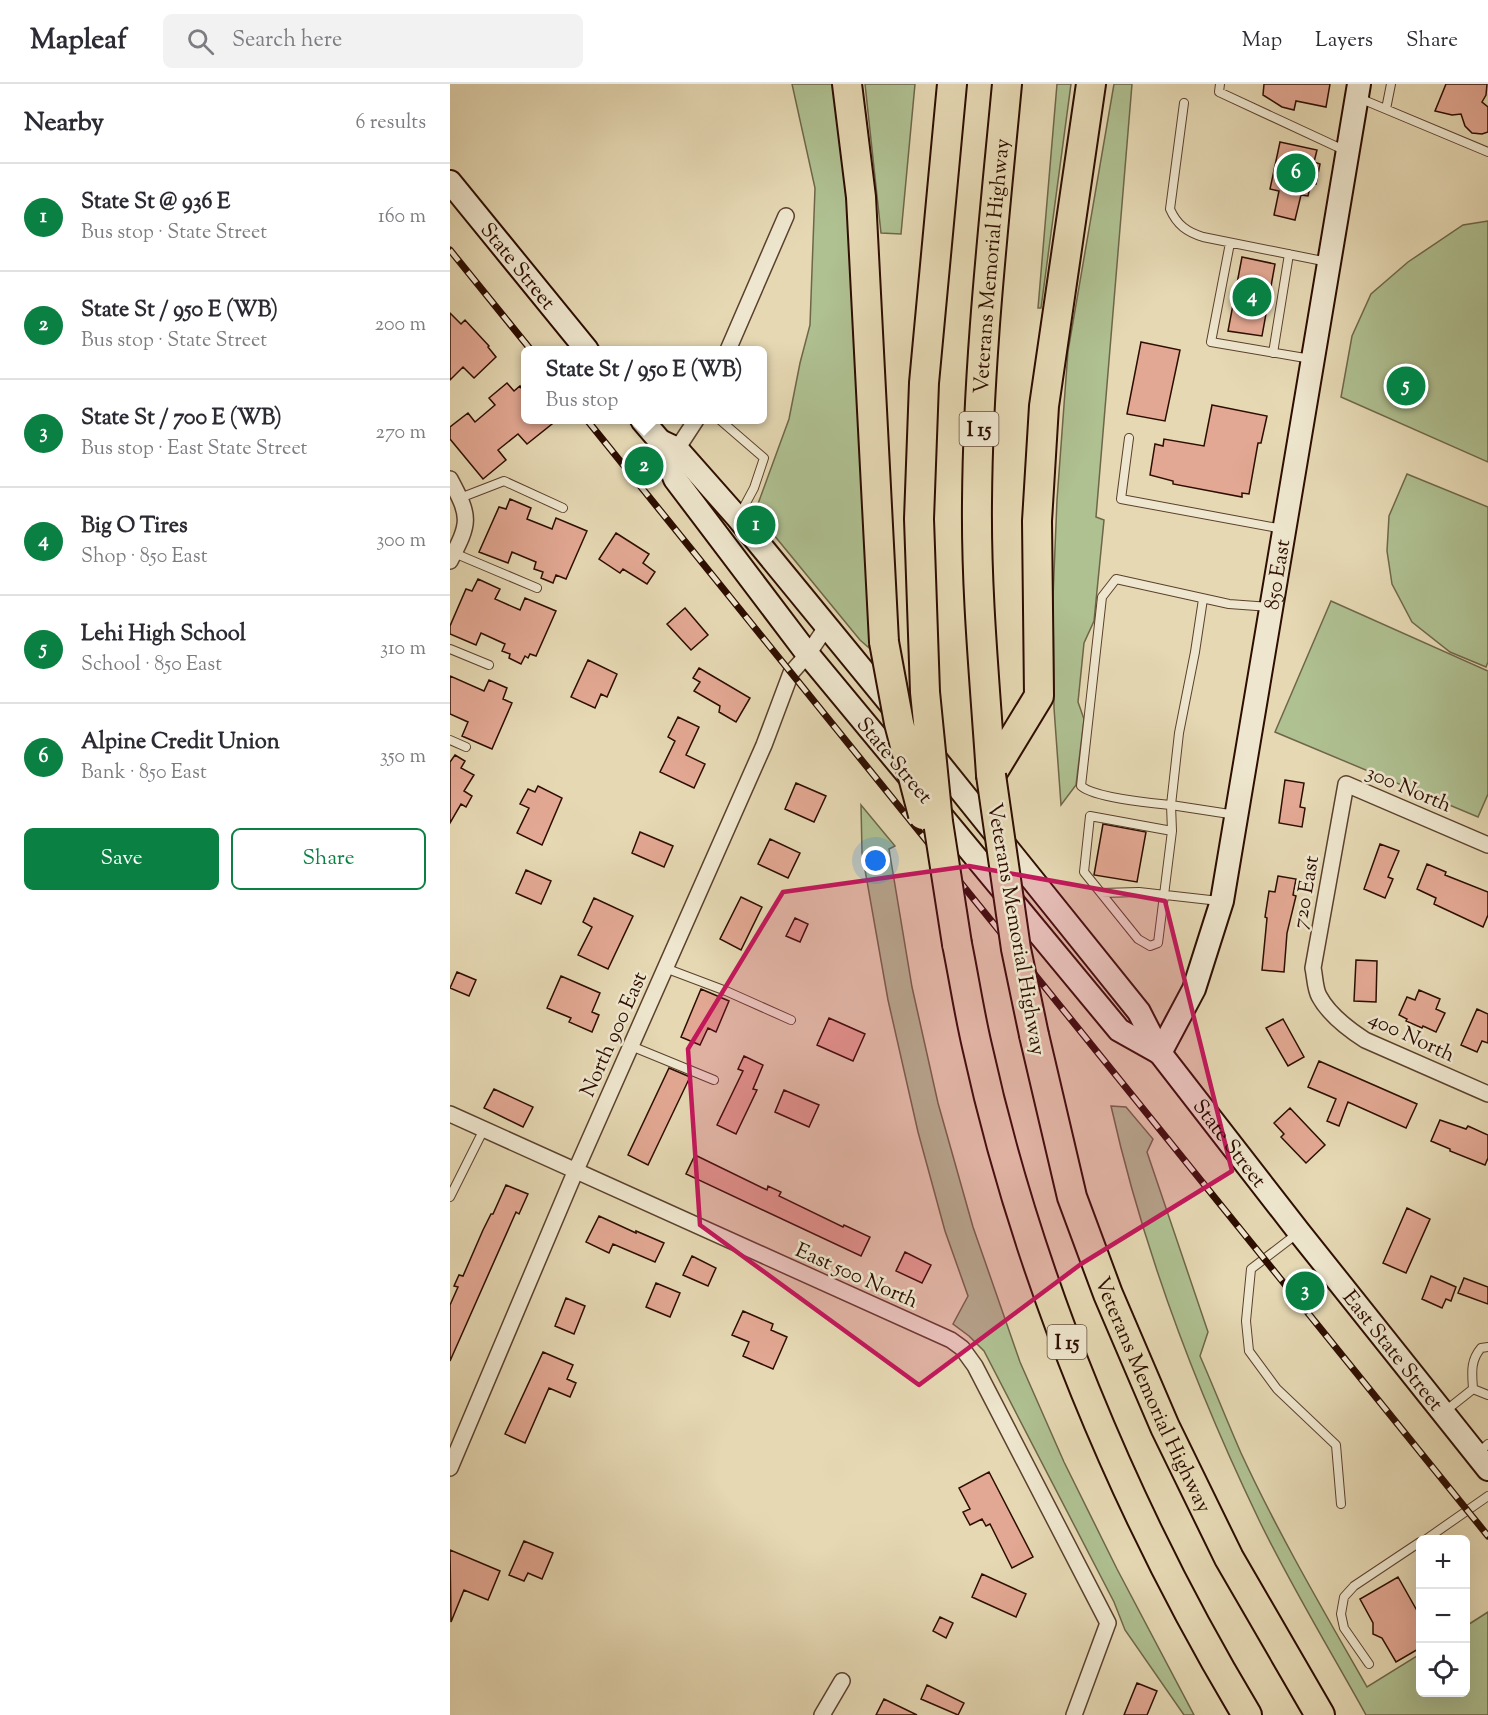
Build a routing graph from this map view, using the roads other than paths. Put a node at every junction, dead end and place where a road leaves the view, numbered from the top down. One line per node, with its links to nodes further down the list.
1 (847, 84): 47 (highway, bridge)
2 (952, 84): 47 (highway, I 15, bridge)
3 (1007, 84): 41 (highway, Veterans Memorial Highway / I 15)
4 (1091, 84): 41 (highway)
5 (1220, 84): 10 (lane)
6 (1391, 84): 9 (lane)
7 (1358, 91): 9 (lane); 10 (main road, 850 East)
8 (1184, 103): 14 (lane)
9 (1386, 109): 11 (lane)
10 (1348, 151): 16 (main road, 850 East)
11 (1488, 152)
12 (450, 182): 17 (main road, State Street)
13 (786, 216): 18 (street)
14 (1230, 243): 15 (lane); 19 (lane)
15 (1289, 254): 16 (lane); 19 (lane)
16 (1329, 262): 20 (main road, 850 East)
17 (582, 346)
18 (730, 346)
19 (1273, 353): 20 (lane)
20 (1313, 360): 30 (main road, 850 East)
21 (646, 424): 25 (main road, State Street)
22 (692, 424): 25 (street)
23 (725, 424): 29 (lane)
24 (1128, 438): 30 (lane)
25 (669, 445): 29 (main road, State Street); 37 (main road, State Street)
26 (450, 479): 27 (street)
27 (463, 503): 28 (lane); 31 (street)
28 (563, 508)
29 (738, 518): 35 (main road, State Street)
30 (1284, 530): 34 (main road, 850 East)
31 (451, 559): 32 (lane)
32 (537, 588)
33 (1203, 599): 34 (lane); 43 (lane); 43 (lane)
34 (1271, 607): 44 (main road, 850 East)
35 (827, 626): 37 (street, North 900 East); 55 (main road, State Street)
36 (450, 649): 38 (lane)
37 (808, 654): 51 (street, North 900 East); 55 (main road, State Street)
38 (489, 665)
39 (450, 740): 40 (lane)
40 (466, 747)
41 (991, 775): 78 (highway, Veterans Memorial Highway / I 15, bridge)
42 (1346, 784): 46 (street, 300 North); 52 (street, 720 East)
43 (1171, 805): 44 (lane); 45 (lane)
44 (1236, 815): 50 (main road, 850 East)
45 (1172, 831): 48 (lane); 49 (lane)
46 (1488, 845)
47 (947, 883): 77 (highway, I 15, bridge)
48 (1101, 893): 49 (lane); 49 (lane)
49 (1164, 894): 50 (lane)
50 (1222, 901): 55 (main road, 850 East)
51 (665, 968): 53 (lane); 54 (street, North 900 East)
52 (1325, 1005): 57 (street, 400 North)
53 (791, 1020)
54 (631, 1046): 56 (lane); 60 (street, North 900 East)
55 (1160, 1053): 62 (main road, State Street)
56 (714, 1080)
57 (1488, 1094)
58 (450, 1114): 59 (street, East 500 North)
59 (484, 1129): 60 (street, East 500 North); 61 (lane)
60 (576, 1170): 68 (street, North 900 East); 76 (street, East 500 North)
61 (450, 1197)
62 (1299, 1232): 66 (main road, East State Street); 70 (lane)
63 (1488, 1347): 64 (lane)
64 (1473, 1389): 65 (lane); 66 (lane)
65 (1488, 1395)
66 (1444, 1413): 67 (main road, East State Street)
67 (1484, 1456)
68 (450, 1468)
69 (1488, 1496): 71 (lane)
70 (1341, 1504)
71 (1431, 1535)
72 (1416, 1548): 73 (lane)
73 (1369, 1664)
74 (842, 1681): 75 (street)
75 (822, 1715)
76 (1074, 1715)
77 (1247, 1715)
78 (1320, 1715)

